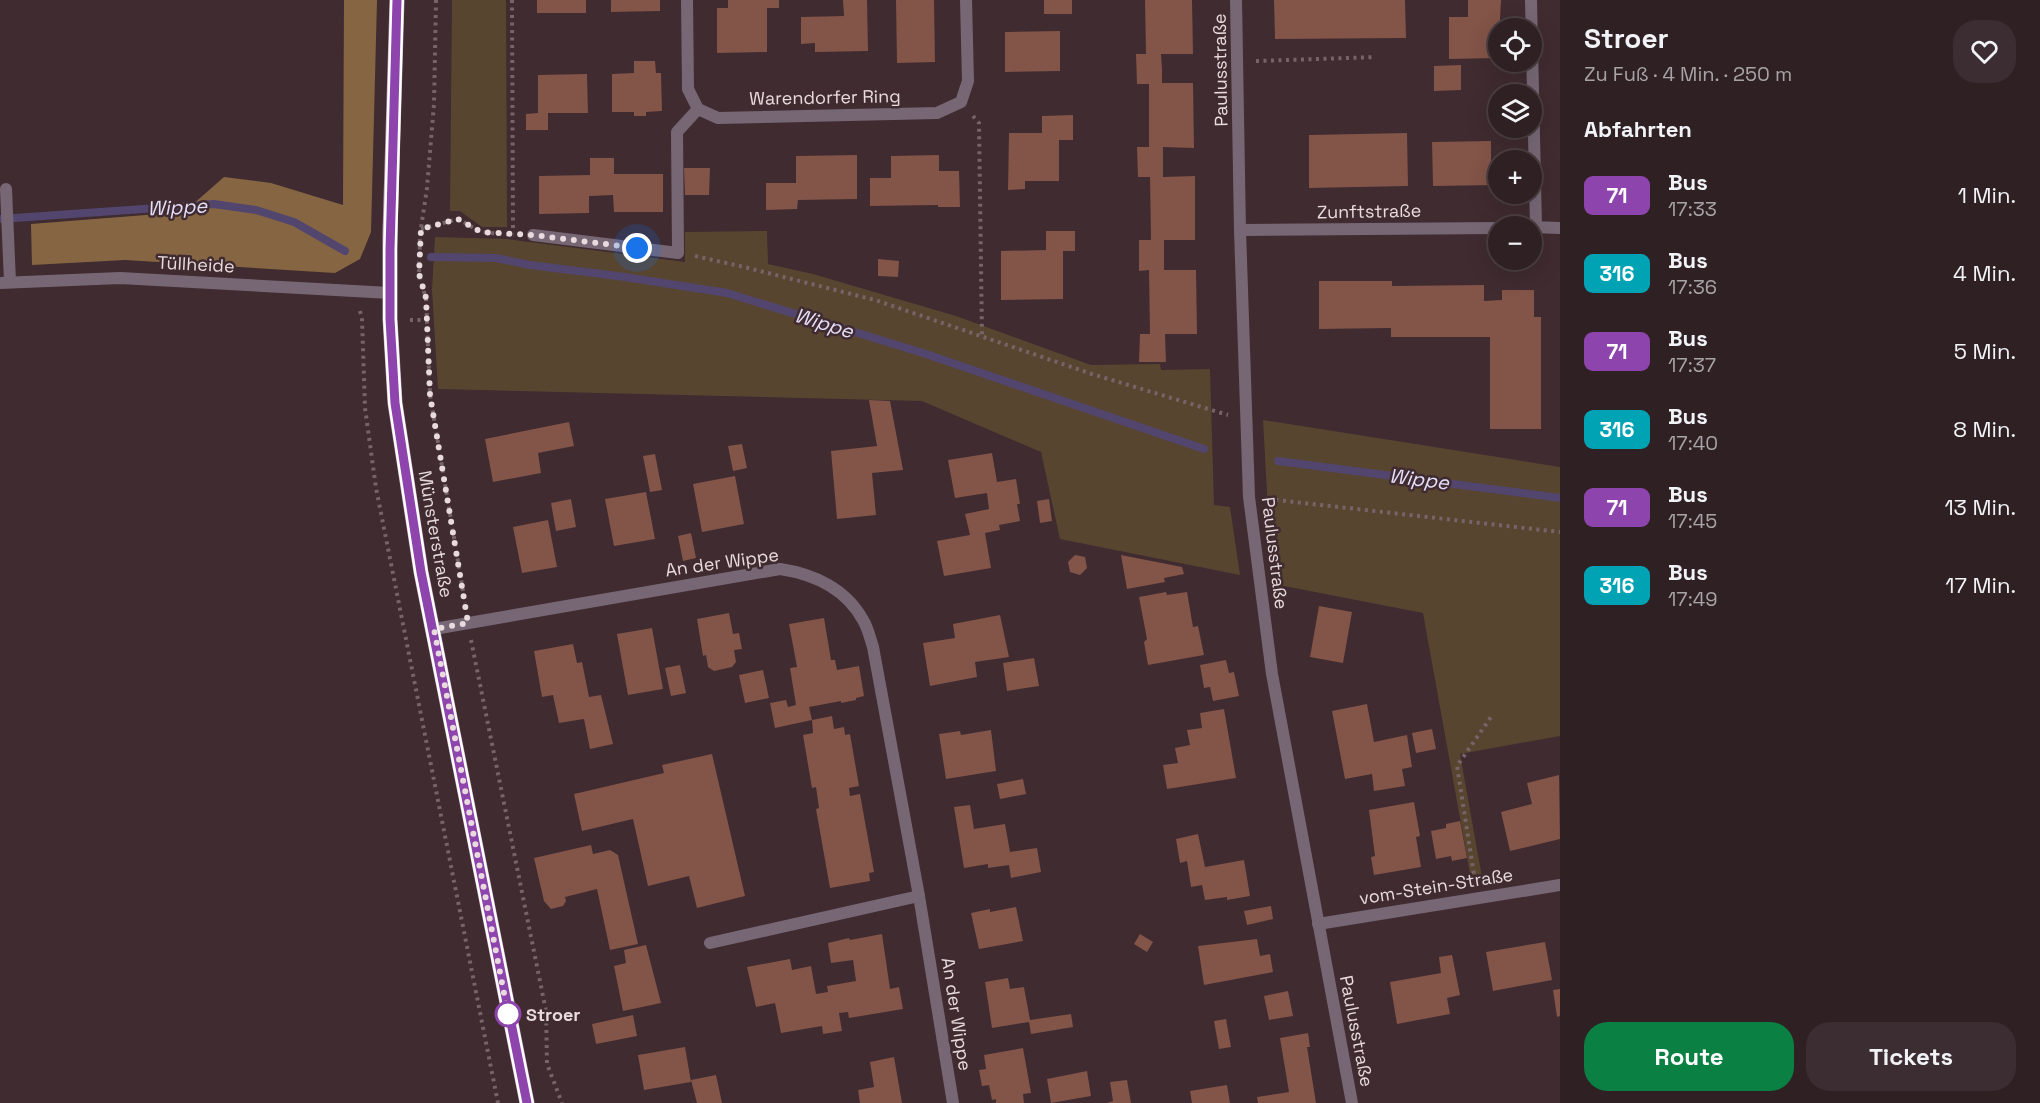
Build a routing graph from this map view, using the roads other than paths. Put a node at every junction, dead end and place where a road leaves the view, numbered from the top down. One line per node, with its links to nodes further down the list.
1 (397, 0): 15 (main road, Münsterstraße)
2 (687, 0): 6 (street)
3 (966, 0): 6 (street, Warendorfer Ring)
4 (1236, 0): 12 (street, Paulusstraße)
5 (1531, 0): 8 (street)
6 (698, 110): 13 (street)
7 (6, 189): 14 (street)
8 (1534, 216)
9 (1542, 227): 11 (street)
10 (1488, 228): 12 (street, Zunftstraße)
11 (1560, 228)
12 (1240, 230): 19 (street, Paulusstraße)
13 (533, 235)
14 (5, 282): 15 (street, Tüllheide)
15 (390, 293): 16 (main road, Münsterstraße)
16 (434, 629): 18 (street, An der Wippe); 21 (main road, Münsterstraße)
17 (1560, 885): 19 (street, vom-Stein-Straße)
18 (919, 896): 20 (street); 22 (street, An der Wippe)
19 (1318, 924): 23 (street, Paulusstraße)
20 (710, 944)
21 (527, 1103)
22 (953, 1103)
23 (1352, 1103)

